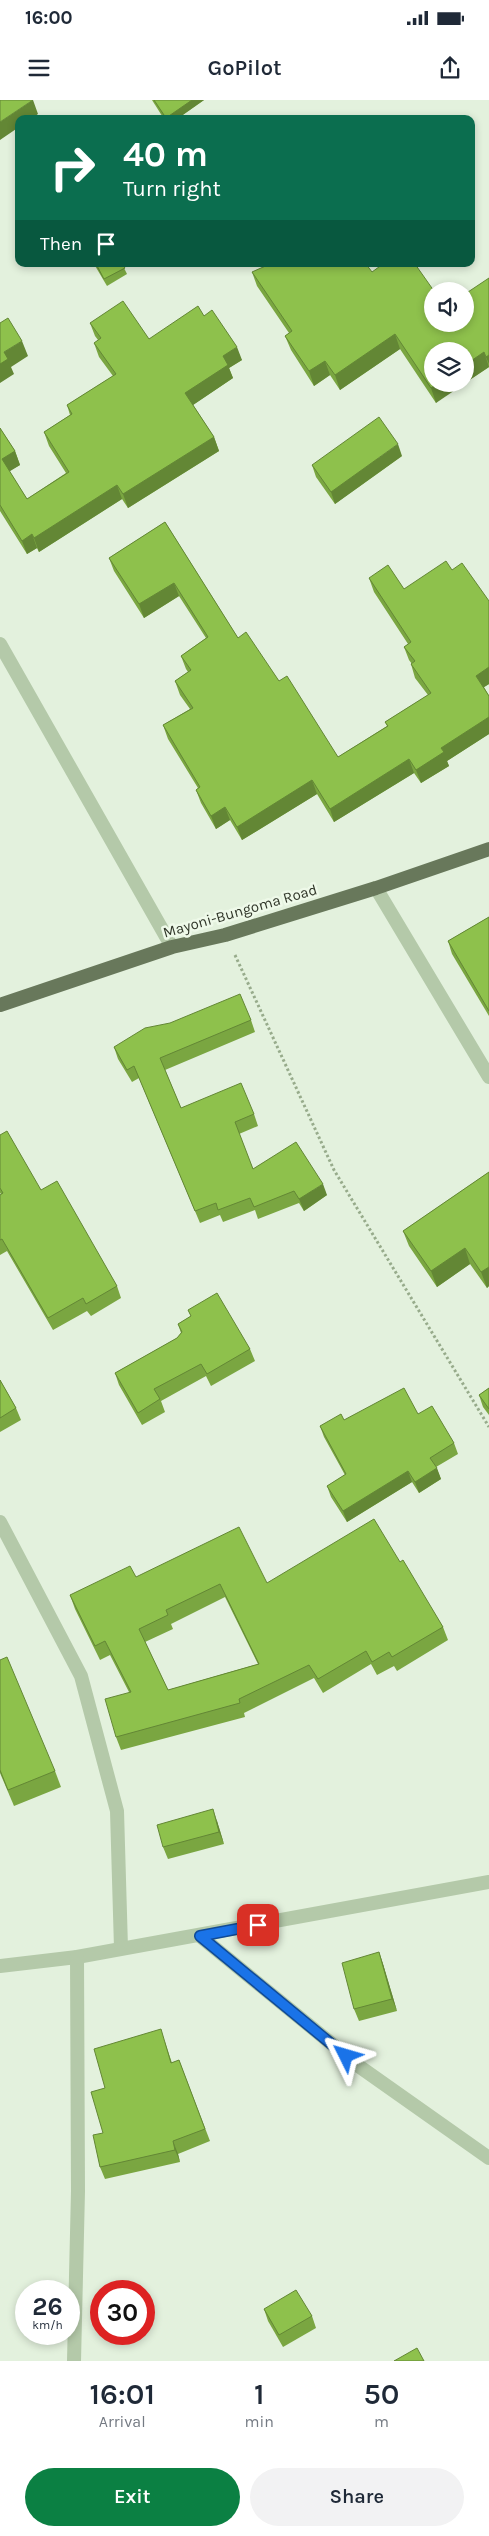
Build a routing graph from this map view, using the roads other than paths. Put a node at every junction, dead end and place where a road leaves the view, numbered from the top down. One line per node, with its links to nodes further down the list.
1 (0, 644): 4 (street)
2 (489, 849): 3 (main road, Mayoni-Bungoma Road)
3 (376, 888): 4 (main road, Mayoni-Bungoma Road); 6 (street)
4 (172, 948): 5 (main road, Mayoni-Bungoma Road)
5 (0, 1005)
6 (489, 1077)
7 (0, 1522): 10 (street)
8 (489, 1882): 9 (street)
9 (200, 1936): 10 (street); 13 (street)
10 (122, 1948): 11 (street)
11 (78, 1958): 12 (street); 14 (street)
12 (0, 1966)
13 (489, 2158)
14 (74, 2361)

